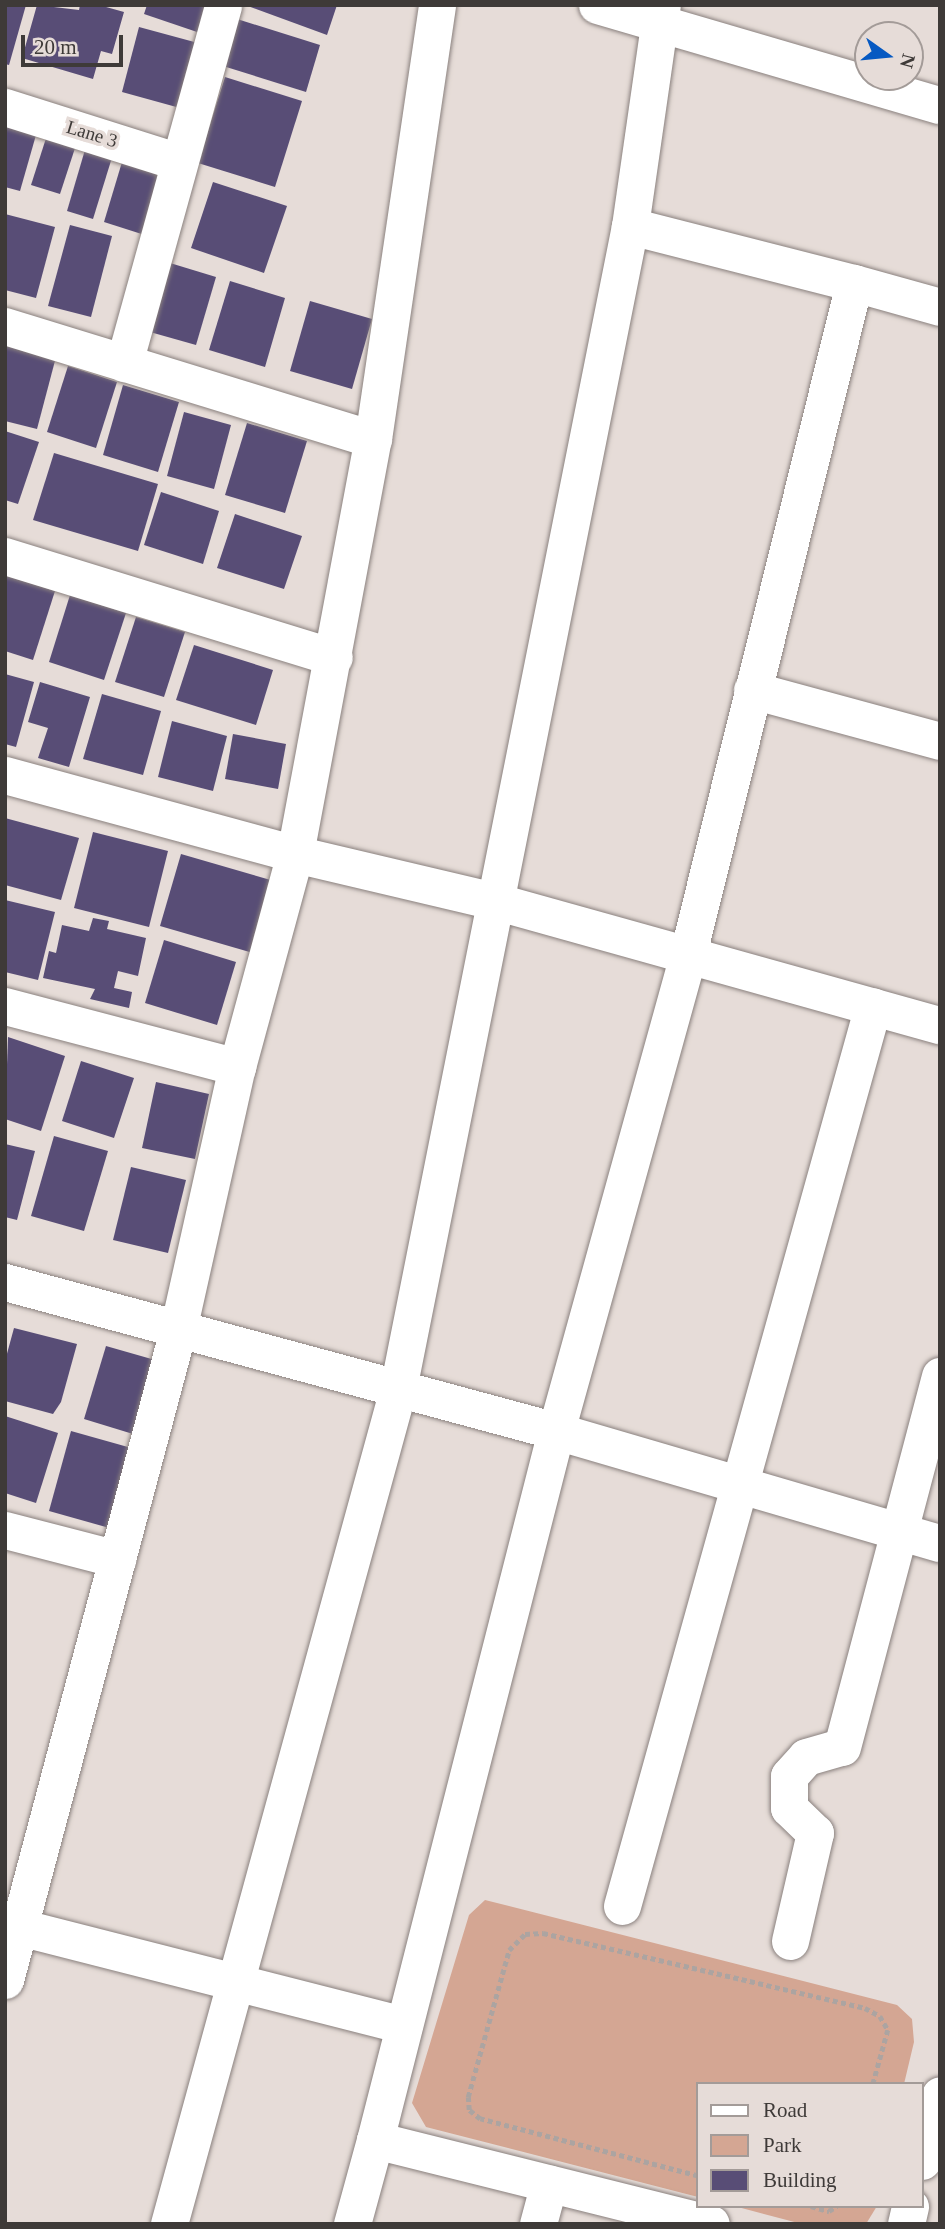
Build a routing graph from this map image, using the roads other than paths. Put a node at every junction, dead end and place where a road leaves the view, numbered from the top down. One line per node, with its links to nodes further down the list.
1 (223, 5): 7 (street)
2 (437, 5): 13 (street)
3 (597, 5): 4 (street)
4 (660, 12): 5 (street); 8 (street)
5 (940, 105)
6 (5, 107): 7 (street, Lane 3)
7 (179, 162): 12 (street)
8 (630, 226): 9 (street); 20 (street)
9 (855, 283): 10 (street); 16 (street)
10 (940, 307)
11 (5, 326): 12 (street)
12 (124, 363): 13 (street)
13 (373, 439): 15 (street)
14 (5, 556): 15 (street)
15 (334, 657): 19 (street)
16 (752, 690): 17 (street); 21 (street)
17 (940, 741)
18 (5, 775): 19 (street)
19 (295, 854): 20 (street); 25 (street)
20 (498, 902): 21 (street); 29 (street)
21 (688, 954): 23 (street); 30 (street)
22 (5, 1006): 25 (street)
23 (873, 1006): 24 (street); 31 (street)
24 (940, 1026)
25 (237, 1067): 27 (street)
26 (5, 1282): 27 (street)
27 (178, 1330): 29 (street); 35 (street)
28 (940, 1376): 33 (street)
29 (398, 1389): 30 (street); 40 (street)
30 (556, 1430): 31 (street); 41 (street)
31 (739, 1485): 33 (street); 36 (street)
32 (5, 1530): 35 (street)
33 (900, 1532): 34 (street); 38 (street)
34 (940, 1543)
35 (117, 1559): 37 (street)
36 (622, 1906)
37 (19, 1927): 39 (street); 40 (street)
38 (790, 1941)
39 (5, 1980)
40 (234, 1981): 41 (street); 46 (street)
41 (404, 2025): 43 (street)
42 (940, 2095): 44 (street)
43 (374, 2140): 45 (street); 47 (street)
44 (924, 2154)
45 (549, 2183): 48 (street); 49 (street)
46 (169, 2224)
47 (352, 2224)
48 (538, 2224)
49 (711, 2224)

